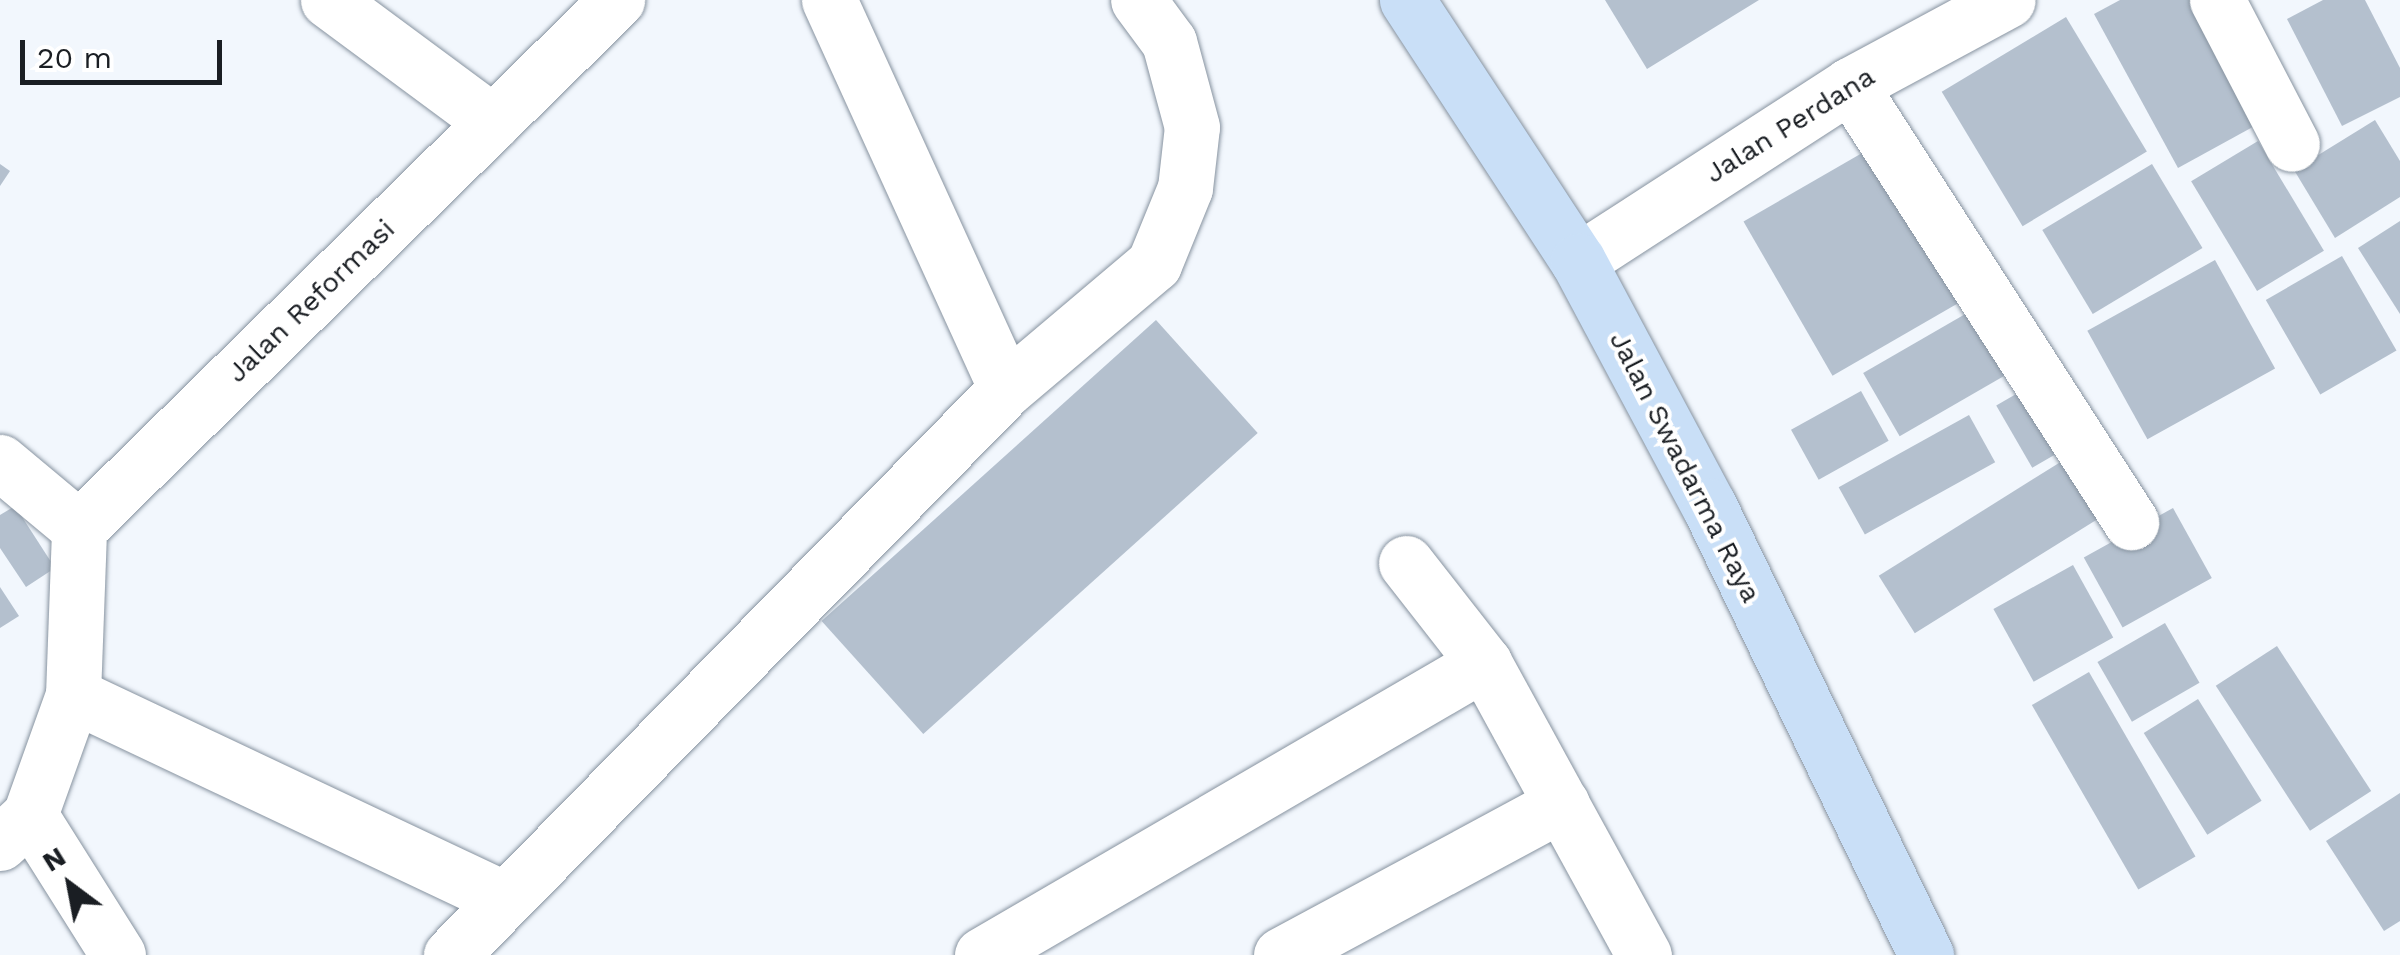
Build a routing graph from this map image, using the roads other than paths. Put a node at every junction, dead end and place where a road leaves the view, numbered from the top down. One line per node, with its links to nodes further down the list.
1 (328, 0): 9 (street)
2 (617, 0): 9 (street, Jalan Reformasi)
3 (829, 0): 12 (street)
4 (1138, 0): 12 (street)
5 (1407, 0): 11 (main road, Jalan Swadarma Raya)
6 (2008, 0): 8 (street, Jalan Perdana)
7 (2217, 0): 10 (street)
8 (1850, 84): 11 (street, Jalan Perdana); 14 (street)
9 (493, 122): 15 (street, Jalan Reformasi)
10 (2292, 144)
11 (1578, 261): 27 (main road, Jalan Swadarma Raya)
12 (1006, 389): 21 (street)
13 (0, 462): 15 (street)
14 (2131, 522)
15 (79, 528): 18 (street)
16 (1406, 562): 17 (street)
17 (1484, 663): 19 (street); 24 (street)
18 (73, 695): 20 (street); 21 (street)
19 (1562, 804): 25 (street); 26 (street)
20 (15, 829): 22 (street)
21 (503, 898): 23 (street)
22 (118, 955)
23 (451, 955)
24 (982, 955)
25 (1281, 955)
26 (1644, 955)
27 (1926, 955)

